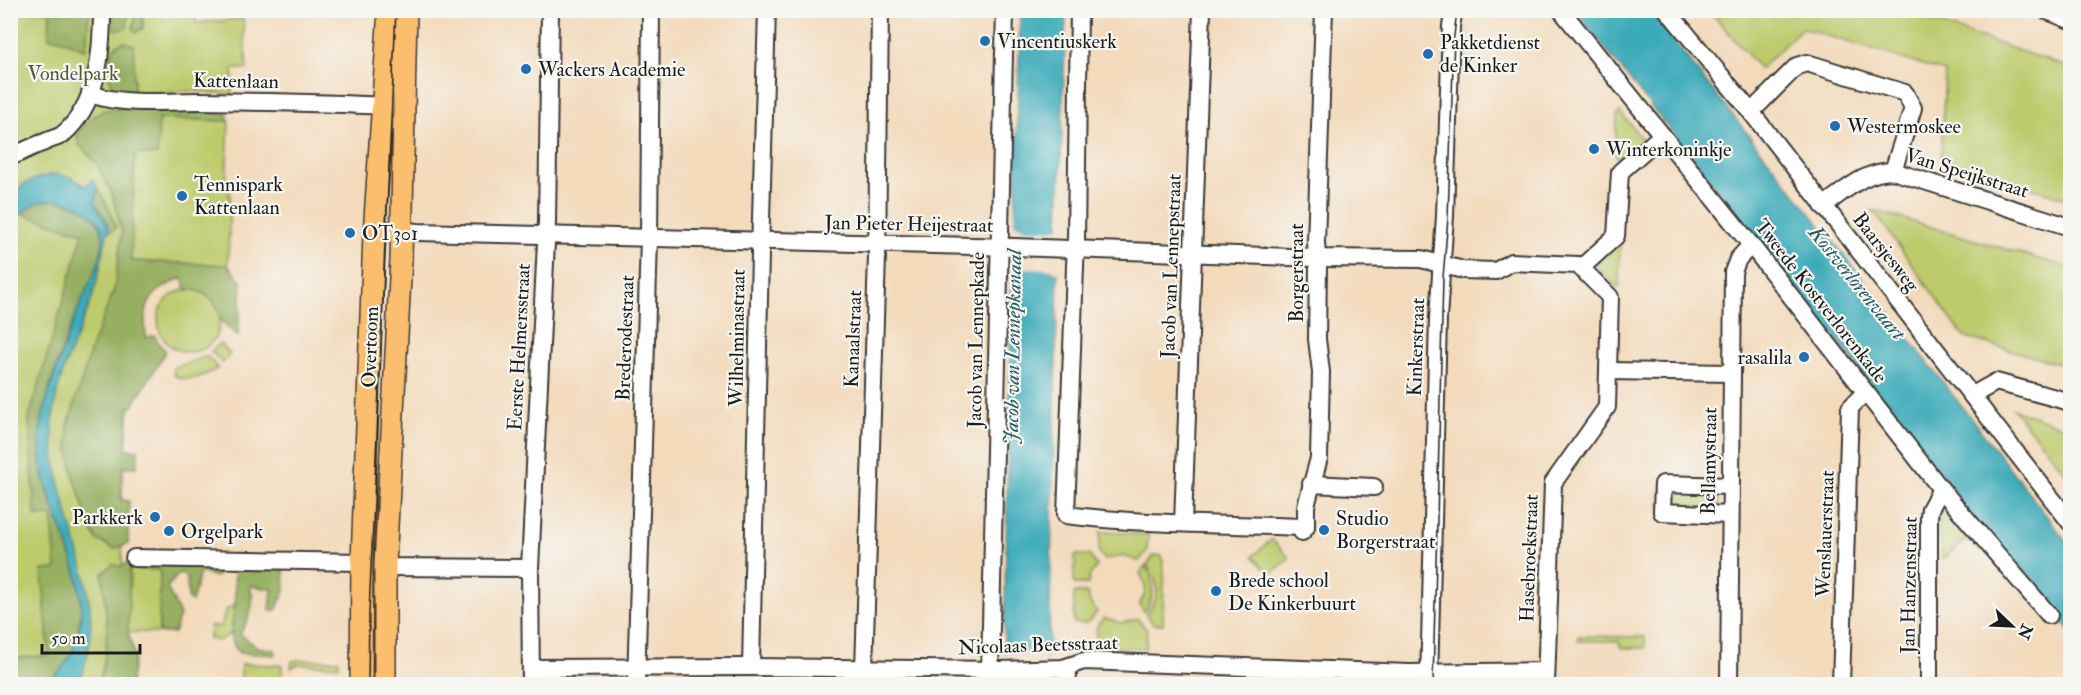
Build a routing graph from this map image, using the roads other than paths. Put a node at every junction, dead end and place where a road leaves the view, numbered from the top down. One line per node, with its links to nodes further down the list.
1 (102, 10): 17 (street)
2 (388, 10): 18 (main road, Overtoom)
3 (405, 10): 26 (main road, Overtoom)
4 (550, 10): 27 (street, Eerste Helmersstraat)
5 (651, 10): 28 (street, Brederodestraat)
6 (767, 10): 29 (street, Wilhelminastraat)
7 (880, 10): 30 (street, Kanaalstraat)
8 (1005, 10): 32 (street, Jacob van Lennepkade)
9 (1079, 10): 33 (street)
10 (1202, 10): 34 (street, Jacob van Lennepstraat)
11 (1324, 10): 35 (street, Borgerstraat)
12 (1454, 10): 36 (street, Kinkerstraat)
13 (1562, 10): 20 (street, Tweede Kostverlorenkade)
14 (1667, 10): 19 (street, Baarsjesweg)
15 (2045, 10): 16 (street)
16 (2070, 20)
17 (90, 93): 18 (street, Kattenlaan); 21 (street)
18 (383, 106): 25 (main road, Overtoom)
19 (1751, 112): 22 (street); 23 (street, Baarsjesweg)
20 (1662, 135): 31 (street, Tweede Kostverlorenkade); 37 (street)
21 (10, 157)
22 (1893, 171): 23 (street, Van Speijkstraat); 24 (street, Van Speijkstraat)
23 (1823, 206): 41 (street, Baarsjesweg)
24 (2070, 227)
25 (374, 228): 26 (street, Jan Pieter Heijestraat); 51 (main road, Overtoom)
26 (401, 230): 27 (street, Jan Pieter Heijestraat); 52 (main road, Overtoom)
27 (546, 235): 28 (street, Jan Pieter Heijestraat); 53 (street, Eerste Helmersstraat)
28 (649, 238): 29 (street, Jan Pieter Heijestraat); 55 (street, Brederodestraat)
29 (760, 242): 30 (street, Jan Pieter Heijestraat); 56 (street, Wilhelminastraat)
30 (878, 244): 32 (street, Jan Pieter Heijestraat); 58 (street, Kanaalstraat)
31 (1751, 245): 39 (street, Bellamystraat); 40 (street, Tweede Kostverlorenkade)
32 (1006, 247): 33 (street, Jan Pieter Heijestraat); 59 (street, Jacob van Lennepkade)
33 (1067, 250): 34 (street, Jan Pieter Heijestraat); 49 (street)
34 (1192, 254): 35 (street, Jan Pieter Heijestraat); 49 (street, Jacob van Lennepstraat)
35 (1318, 258): 36 (street, Jan Pieter Heijestraat); 43 (street, Borgerstraat)
36 (1441, 264): 37 (street, Jan Pieter Heijestraat); 63 (street, Kinkerstraat)
37 (1582, 267): 38 (street, Hasebroekstraat)
38 (1608, 371): 39 (street); 64 (street, Hasebroekstraat)
39 (1731, 374): 44 (street, Bellamystraat)
40 (1865, 392): 46 (street, Tweede Kostverlorenkade); 70 (street, Wenslauerstraat)
41 (1972, 395): 42 (street); 48 (street, Baarsjesweg)
42 (2070, 402)
43 (1311, 484): 45 (street); 49 (street, Borgerstraat)
44 (1730, 486): 47 (street, Bellamystraat); 47 (street)
45 (1374, 487)
46 (1941, 489): 54 (street, Tweede Kostverlorenkade); 71 (street, Jan Hanzenstraat)
47 (1729, 514): 69 (street, Bellamystraat)
48 (2070, 522)
49 (1183, 523)
50 (134, 558): 51 (street)
51 (362, 562): 65 (main road, Overtoom)
52 (384, 565): 53 (street); 66 (main road, Overtoom)
53 (530, 568): 60 (street, Eerste Helmersstraat)
54 (2049, 615)
55 (637, 667): 56 (street, Nicolaas Beetsstraat); 60 (street, Nicolaas Beetsstraat); 67 (street, Brederodestraat)
56 (752, 667): 58 (street, Nicolaas Beetsstraat)
57 (1058, 668): 59 (street, Nicolaas Beetsstraat); 62 (street, Nicolaas Beetsstraat); 68 (street)
58 (864, 669): 61 (street, Nicolaas Beetsstraat)
59 (994, 670): 61 (street, Nicolaas Beetsstraat)
60 (531, 676)
61 (888, 677)
62 (1307, 677): 63 (street, Nicolaas Beetsstraat)
63 (1429, 678): 64 (street, Nicolaas Beetsstraat)
64 (1546, 678)
65 (361, 684)
66 (385, 684)
67 (636, 684)
68 (1067, 684)
69 (1729, 684)
70 (1841, 684)
71 (1929, 684)

